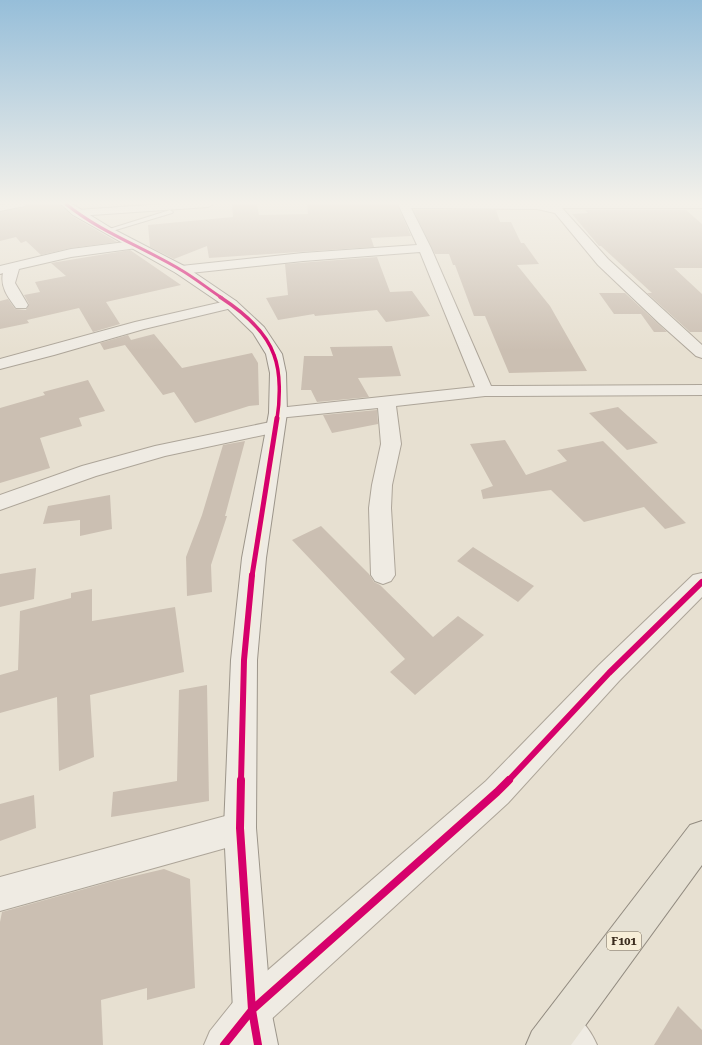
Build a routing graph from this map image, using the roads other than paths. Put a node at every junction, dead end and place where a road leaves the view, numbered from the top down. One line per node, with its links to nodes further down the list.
1 (73, 253): 6 (street)
2 (148, 253): 7 (street)
3 (349, 253): 7 (street)
4 (427, 253): 13 (street)
5 (596, 253): 10 (street)
6 (6, 269): 9 (street)
7 (180, 270): 8 (street)
8 (231, 304): 11 (street); 15 (street)
9 (21, 305)
10 (702, 353)
11 (0, 364)
12 (702, 390): 13 (street)
13 (485, 391): 14 (street)
14 (386, 401): 15 (street); 17 (street)
15 (276, 420): 16 (street); 19 (street)
16 (0, 503)
17 (383, 575)
18 (702, 582): 22 (street)
19 (240, 828): 21 (street); 22 (street)
20 (702, 837): 23 (main road, F101)
21 (0, 894)
22 (255, 1027): 24 (street)
23 (561, 1039)
24 (224, 1045)

